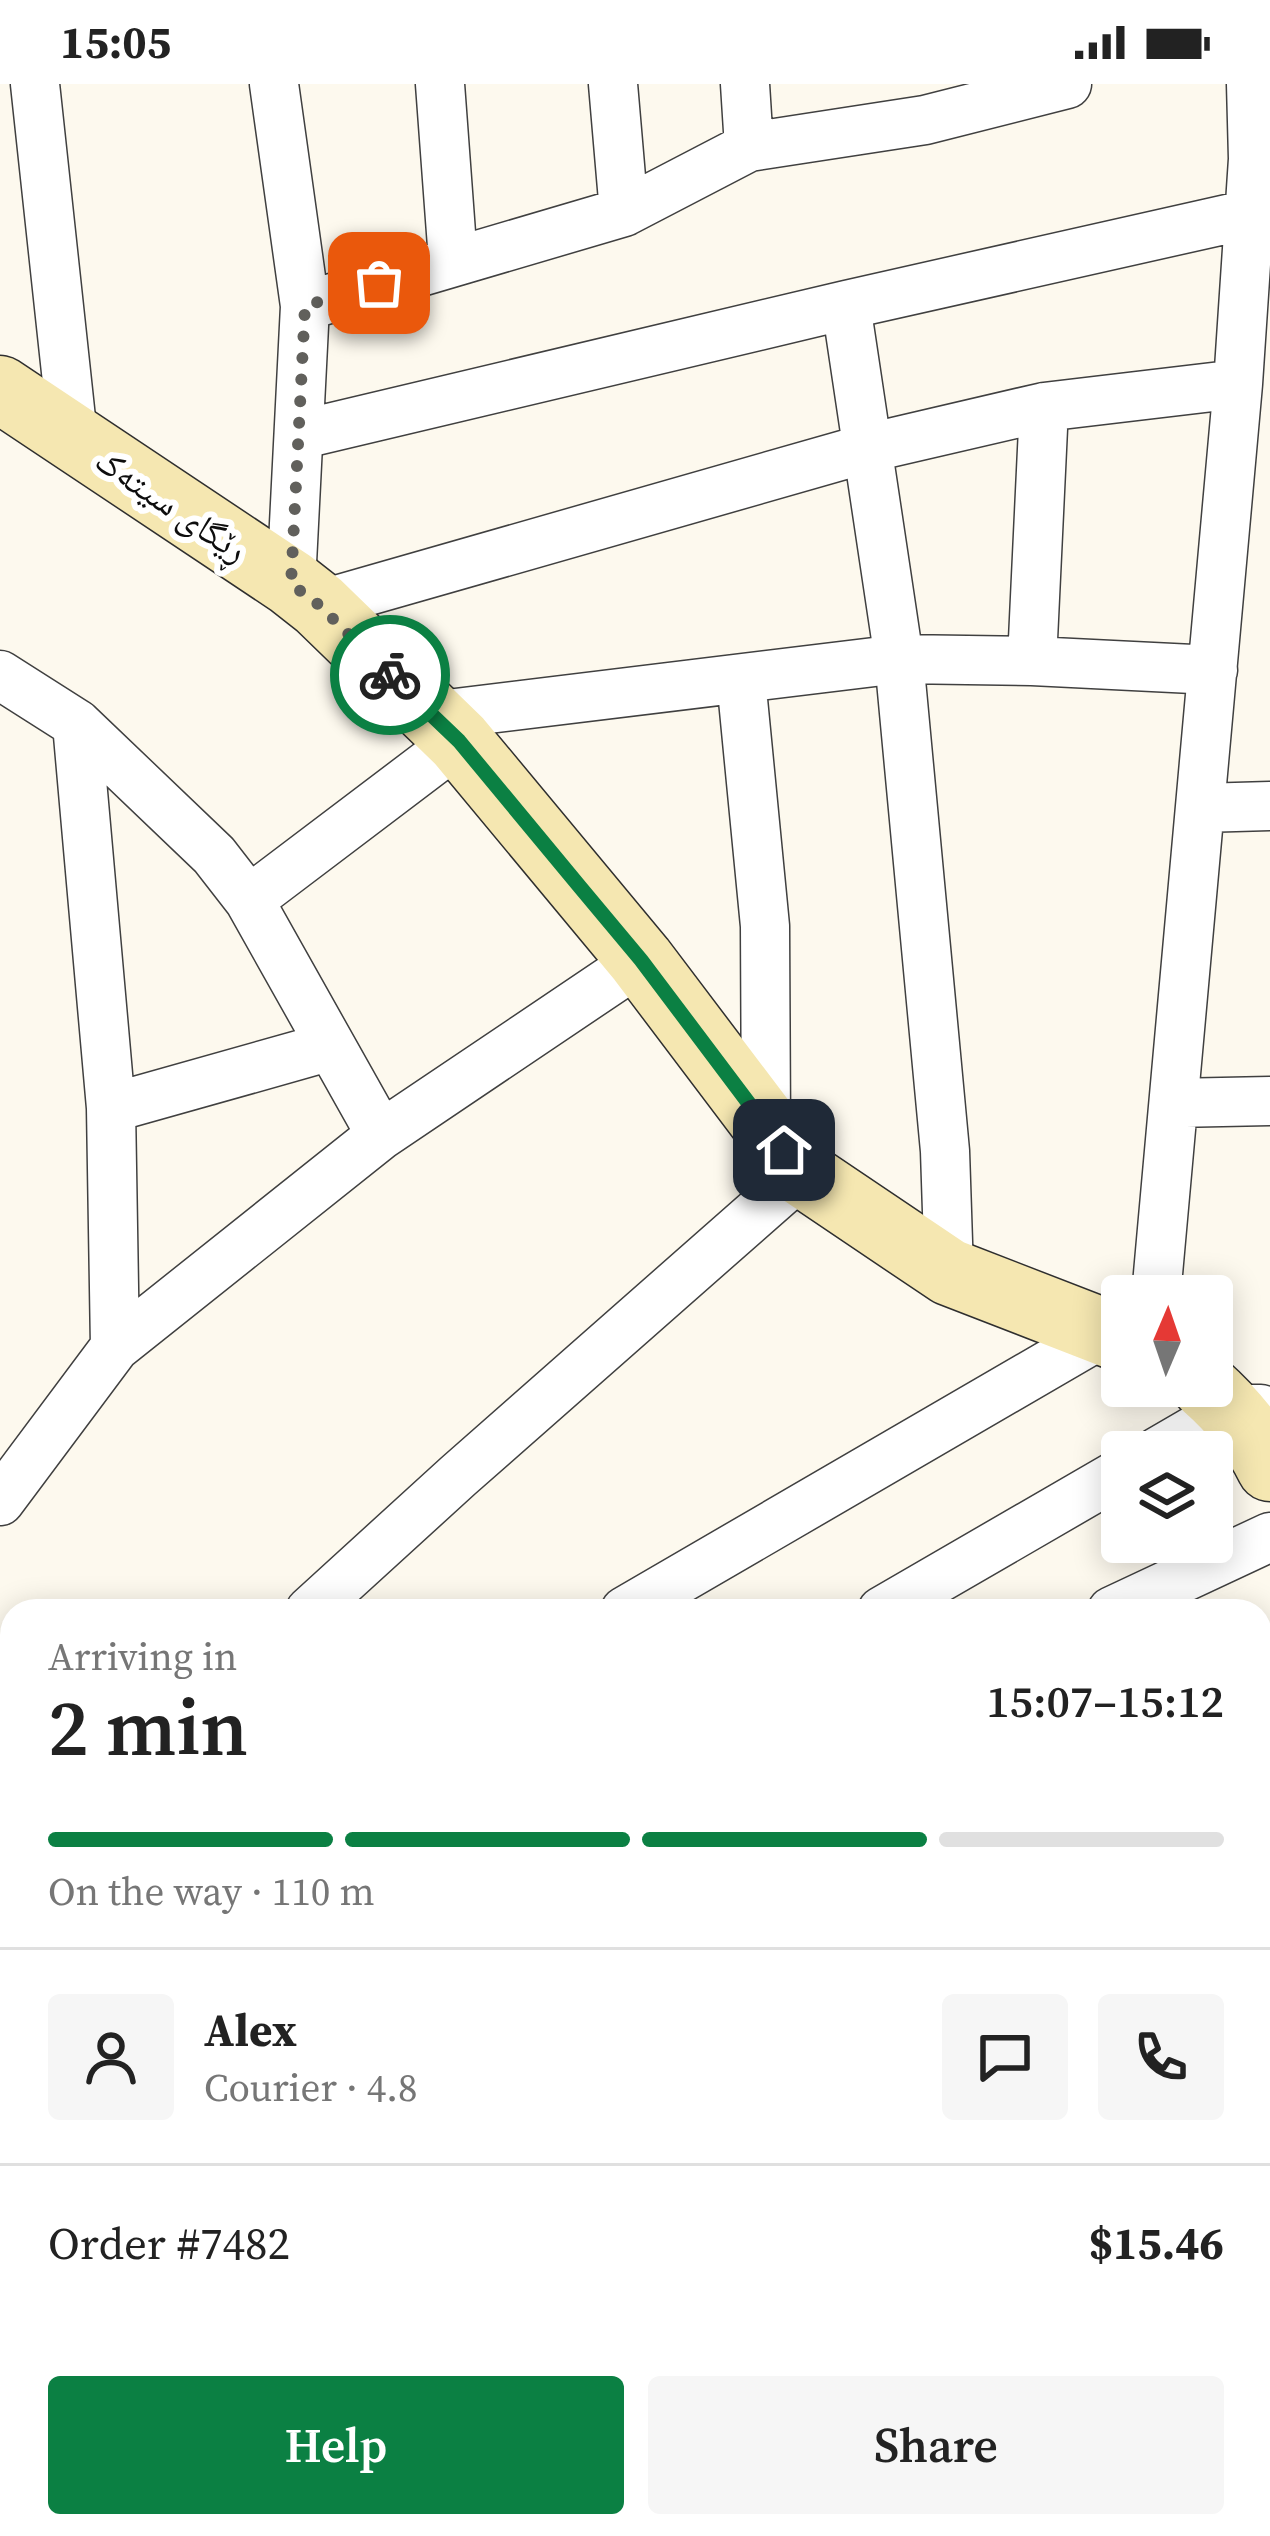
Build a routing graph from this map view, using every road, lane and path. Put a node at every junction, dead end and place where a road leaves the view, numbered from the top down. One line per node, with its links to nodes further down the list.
1 (34, 84): 20 (street)
2 (274, 84): 15 (street)
3 (440, 84): 13 (street)
4 (613, 84): 11 (street)
5 (745, 84): 9 (street)
6 (1067, 84): 8 (street)
7 (1251, 84): 10 (street)
8 (924, 102): 9 (street)
9 (749, 147): 11 (street)
10 (1261, 163): 12 (street)
11 (624, 212): 13 (street)
12 (1250, 214): 14 (street); 16 (street)
13 (453, 260): 15 (street)
14 (846, 305): 19 (street); 21 (street)
15 (305, 306): 19 (street)
16 (1238, 384): 18 (street); 25 (street)
17 (0, 389): 20 (street, ڕێگای سیتەک)
18 (1044, 407): 21 (street); 24 (street)
19 (298, 435): 22 (street)
20 (73, 437): 22 (street, ڕێگای سیتەک)
21 (868, 448): 22 (street); 23 (street)
22 (305, 594): 29 (street, ڕێگای سیتەک)
23 (899, 659): 24 (street); 27 (street); 40 (street)
24 (1032, 661): 25 (street)
25 (1213, 670): 31 (street)
26 (0, 675): 28 (street)
27 (741, 680): 29 (street); 39 (street)
28 (77, 724): 32 (street); 37 (street)
29 (445, 728): 32 (street); 33 (street, ڕێگای سیتەک)
30 (1270, 806): 31 (street)
31 (1201, 808): 36 (street)
32 (249, 900): 34 (street)
33 (641, 960): 38 (street); 39 (street, ڕێگای سیتەک)
34 (331, 1046): 37 (street); 38 (street)
35 (1270, 1101): 36 (street)
36 (1174, 1103): 41 (street)
37 (111, 1108): 44 (street)
38 (381, 1135): 44 (street)
39 (784, 1150): 40 (street, ڕێگای سیتەک); 51 (street)
40 (949, 1272): 42 (street, ڕێگای سیتەک)
41 (1138, 1275)
42 (1101, 1314)
43 (1101, 1337): 52 (street)
44 (116, 1347): 49 (street)
45 (1235, 1401): 46 (street); 47 (street)
46 (1189, 1431)
47 (1270, 1468)
48 (1101, 1484): 53 (street)
49 (0, 1501)
50 (1270, 1537): 54 (street)
51 (323, 1599)
52 (645, 1599)
53 (903, 1599)
54 (1138, 1599)

